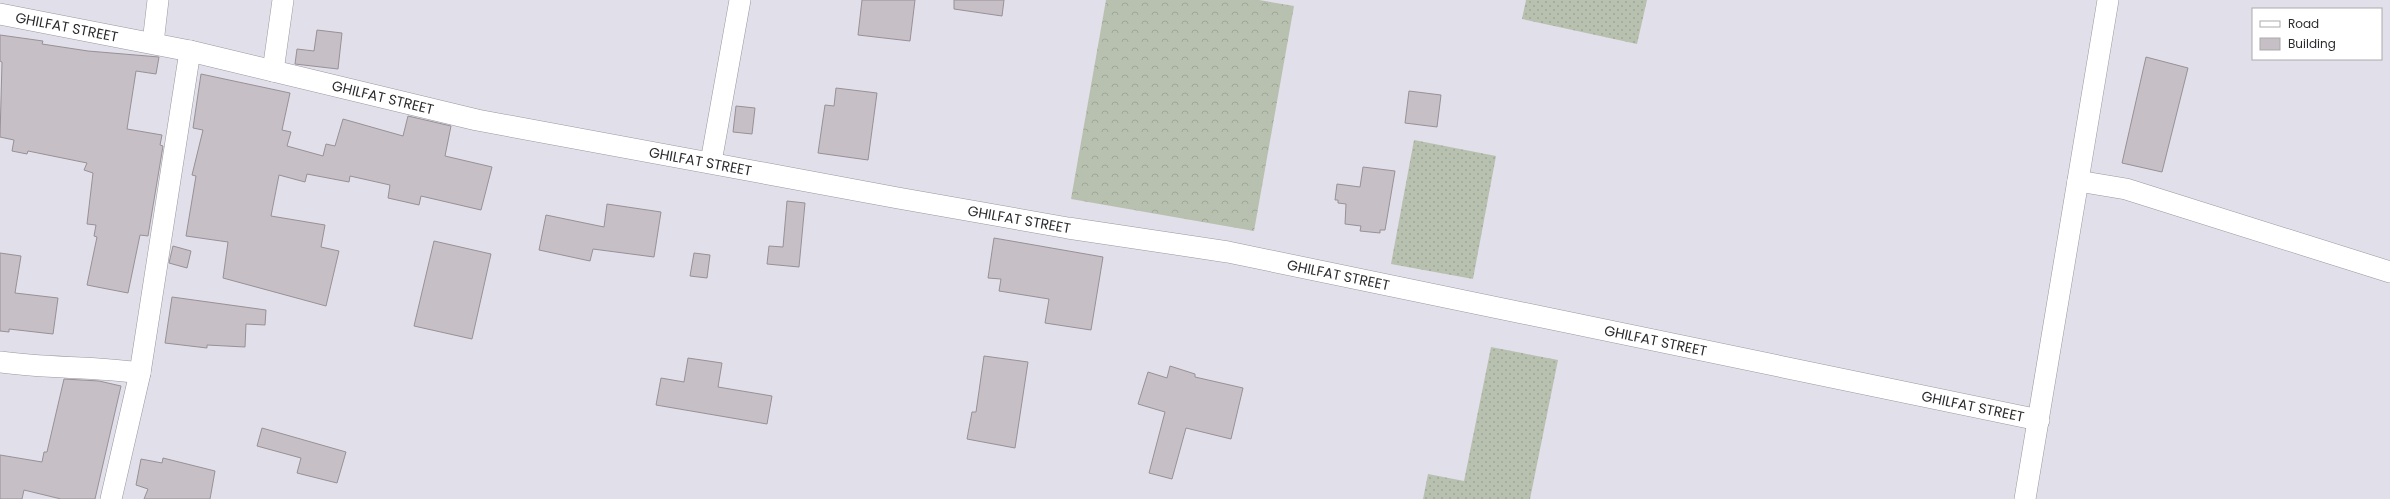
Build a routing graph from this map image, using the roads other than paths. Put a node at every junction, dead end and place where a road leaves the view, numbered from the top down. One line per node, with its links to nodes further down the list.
1 (158, 0): 6 (street)
2 (283, 0): 8 (street)
3 (740, 0): 9 (street)
4 (2108, 0): 10 (street)
5 (0, 14): 6 (street, GHILFAT STREET)
6 (153, 43): 7 (street, GHILFAT STREET)
7 (190, 51): 8 (street, GHILFAT STREET); 13 (street)
8 (273, 70): 9 (street, GHILFAT STREET)
9 (711, 162): 14 (street, GHILFAT STREET)
10 (2078, 181): 11 (street); 14 (street)
11 (2390, 272)
12 (0, 362): 13 (street)
13 (140, 373): 15 (street)
14 (2039, 420): 16 (street)
15 (111, 499)
16 (2025, 499)

